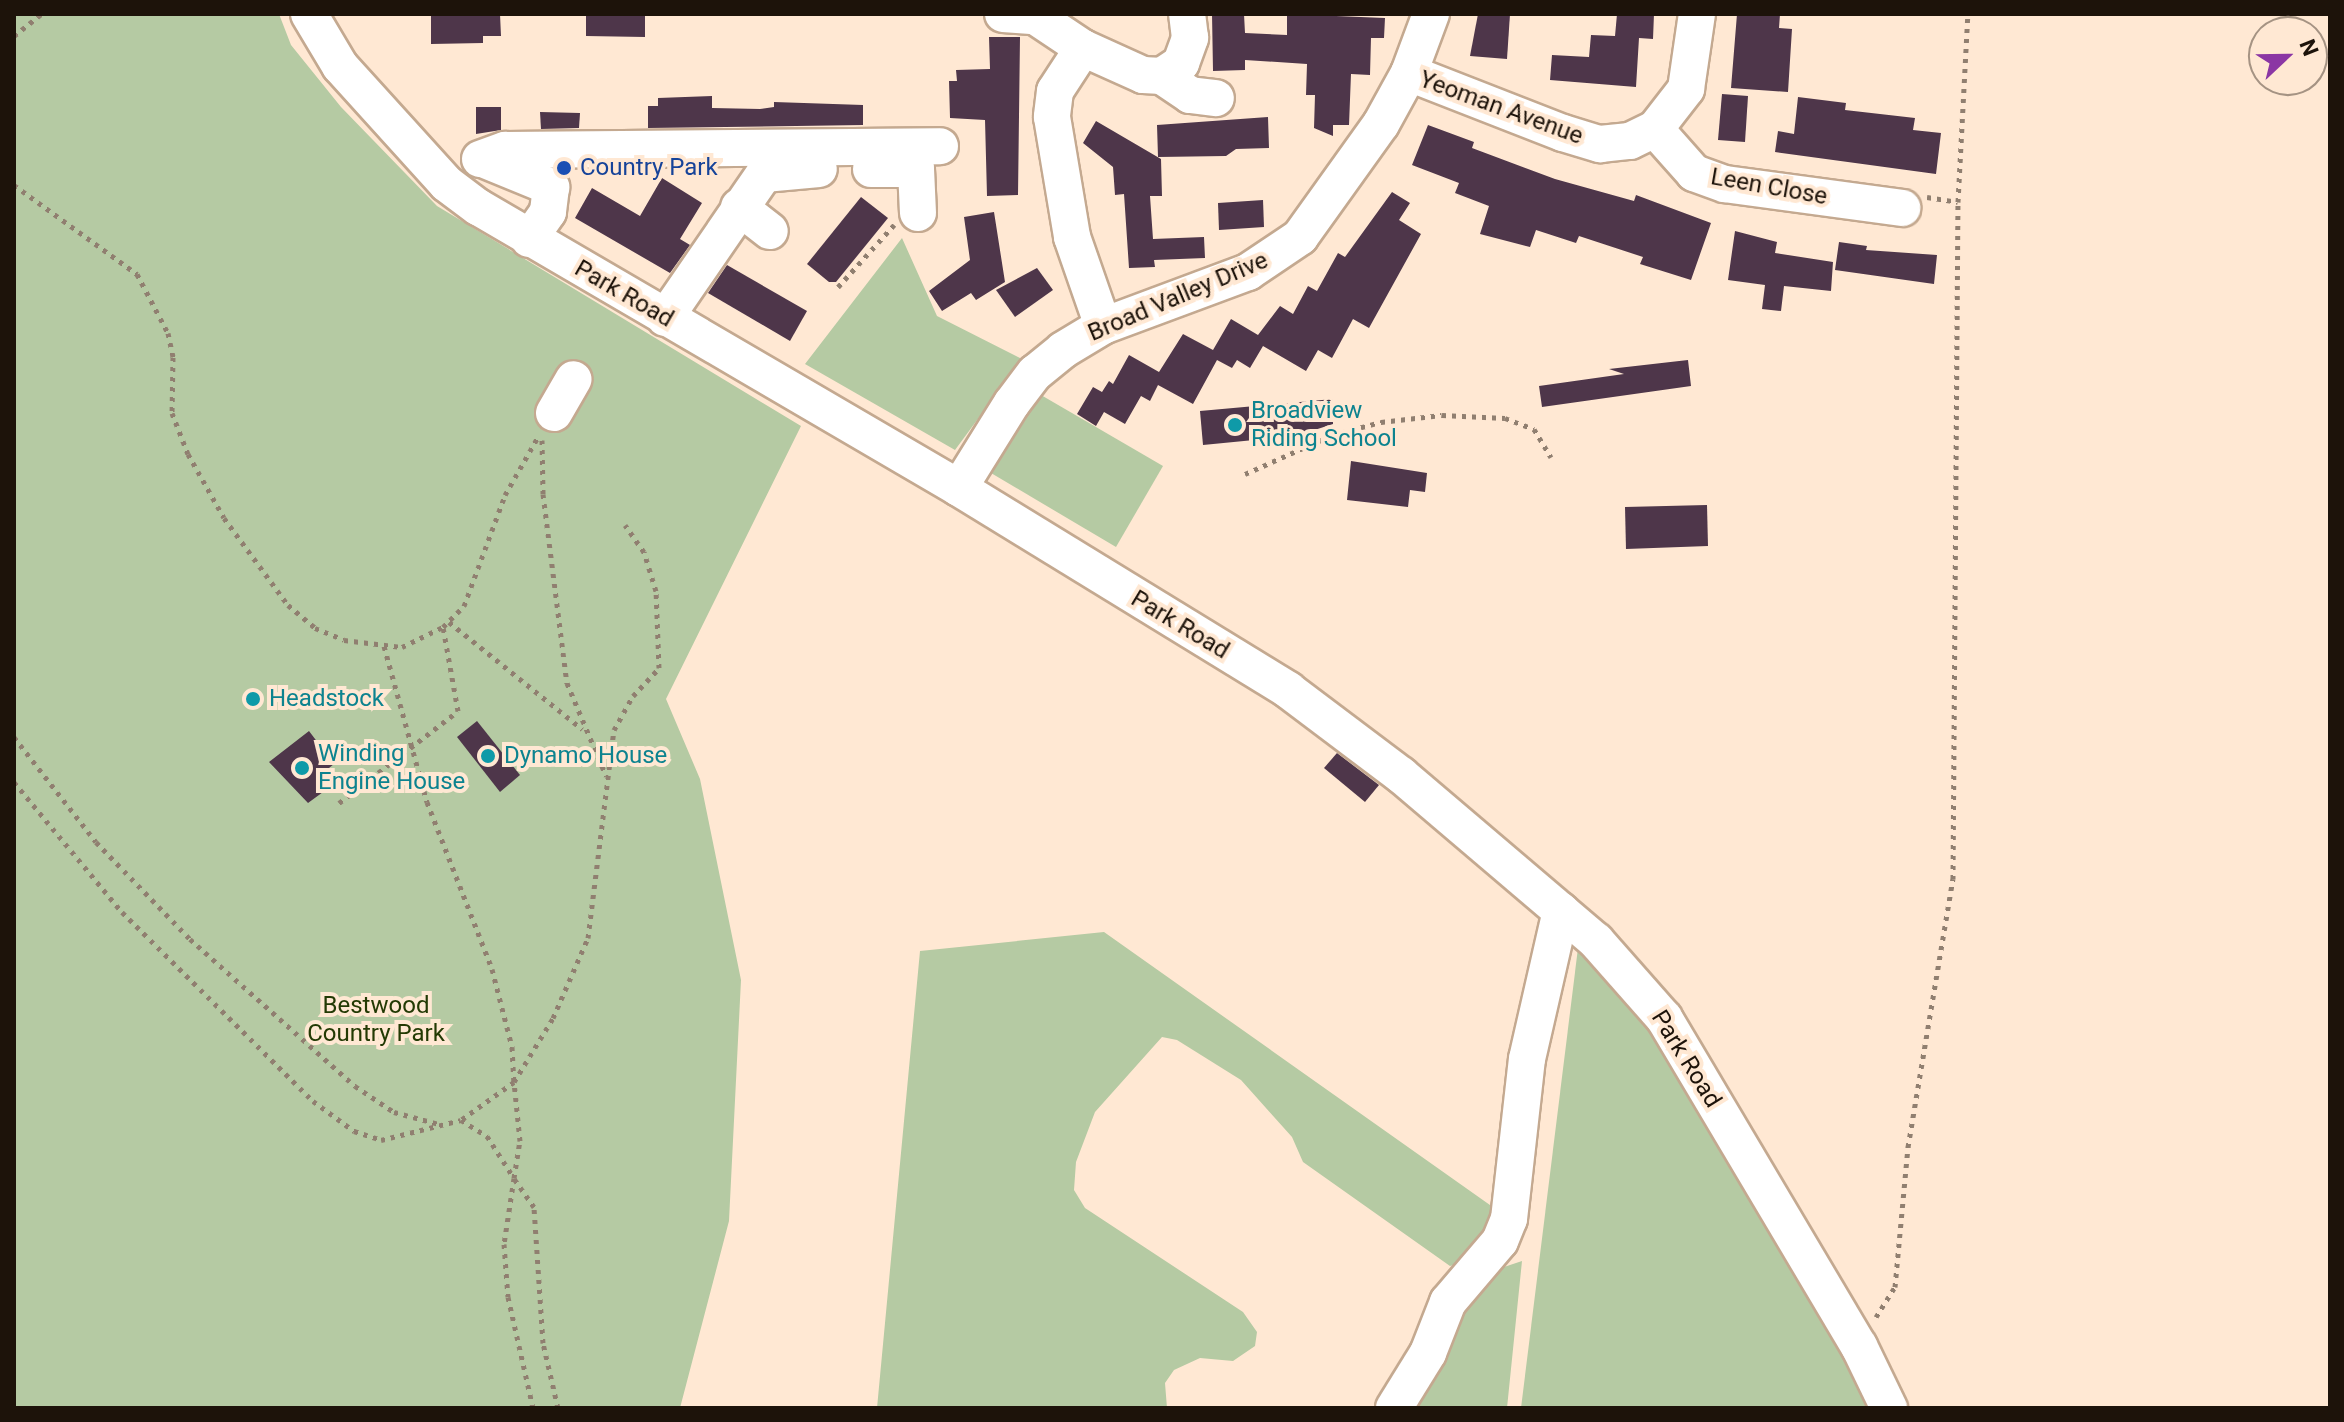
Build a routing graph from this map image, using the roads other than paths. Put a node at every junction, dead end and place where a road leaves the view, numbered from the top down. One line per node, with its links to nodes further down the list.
1 (309, 14): 13 (street, Park Road)
2 (1003, 14): 6 (street)
3 (1187, 14): 8 (street)
4 (1431, 14): 7 (street, Broad Valley Drive)
5 (1697, 14): 10 (street)
6 (1083, 48): 8 (street); 20 (street)
7 (1409, 73): 10 (street, Yeoman Avenue); 20 (street, Broad Valley Drive)
8 (1162, 76): 9 (street)
9 (1216, 98)
10 (1655, 129): 15 (street, Leen Close)
11 (940, 146): 12 (street)
12 (480, 159): 13 (street); 18 (street)
13 (447, 184): 18 (street, Park Road)
14 (739, 207): 16 (street); 17 (street); 19 (street)
15 (1902, 208)
16 (918, 213)
17 (770, 231)
18 (529, 239): 19 (street, Park Road)
19 (665, 318): 23 (street, Park Road)
20 (1103, 326): 23 (street, Broad Valley Drive)
21 (574, 379): 22 (street)
22 (554, 413)
23 (959, 488): 24 (street, Park Road)
24 (1561, 911): 25 (street); 26 (street, Park Road)
25 (1394, 1408)
26 (1889, 1408)

